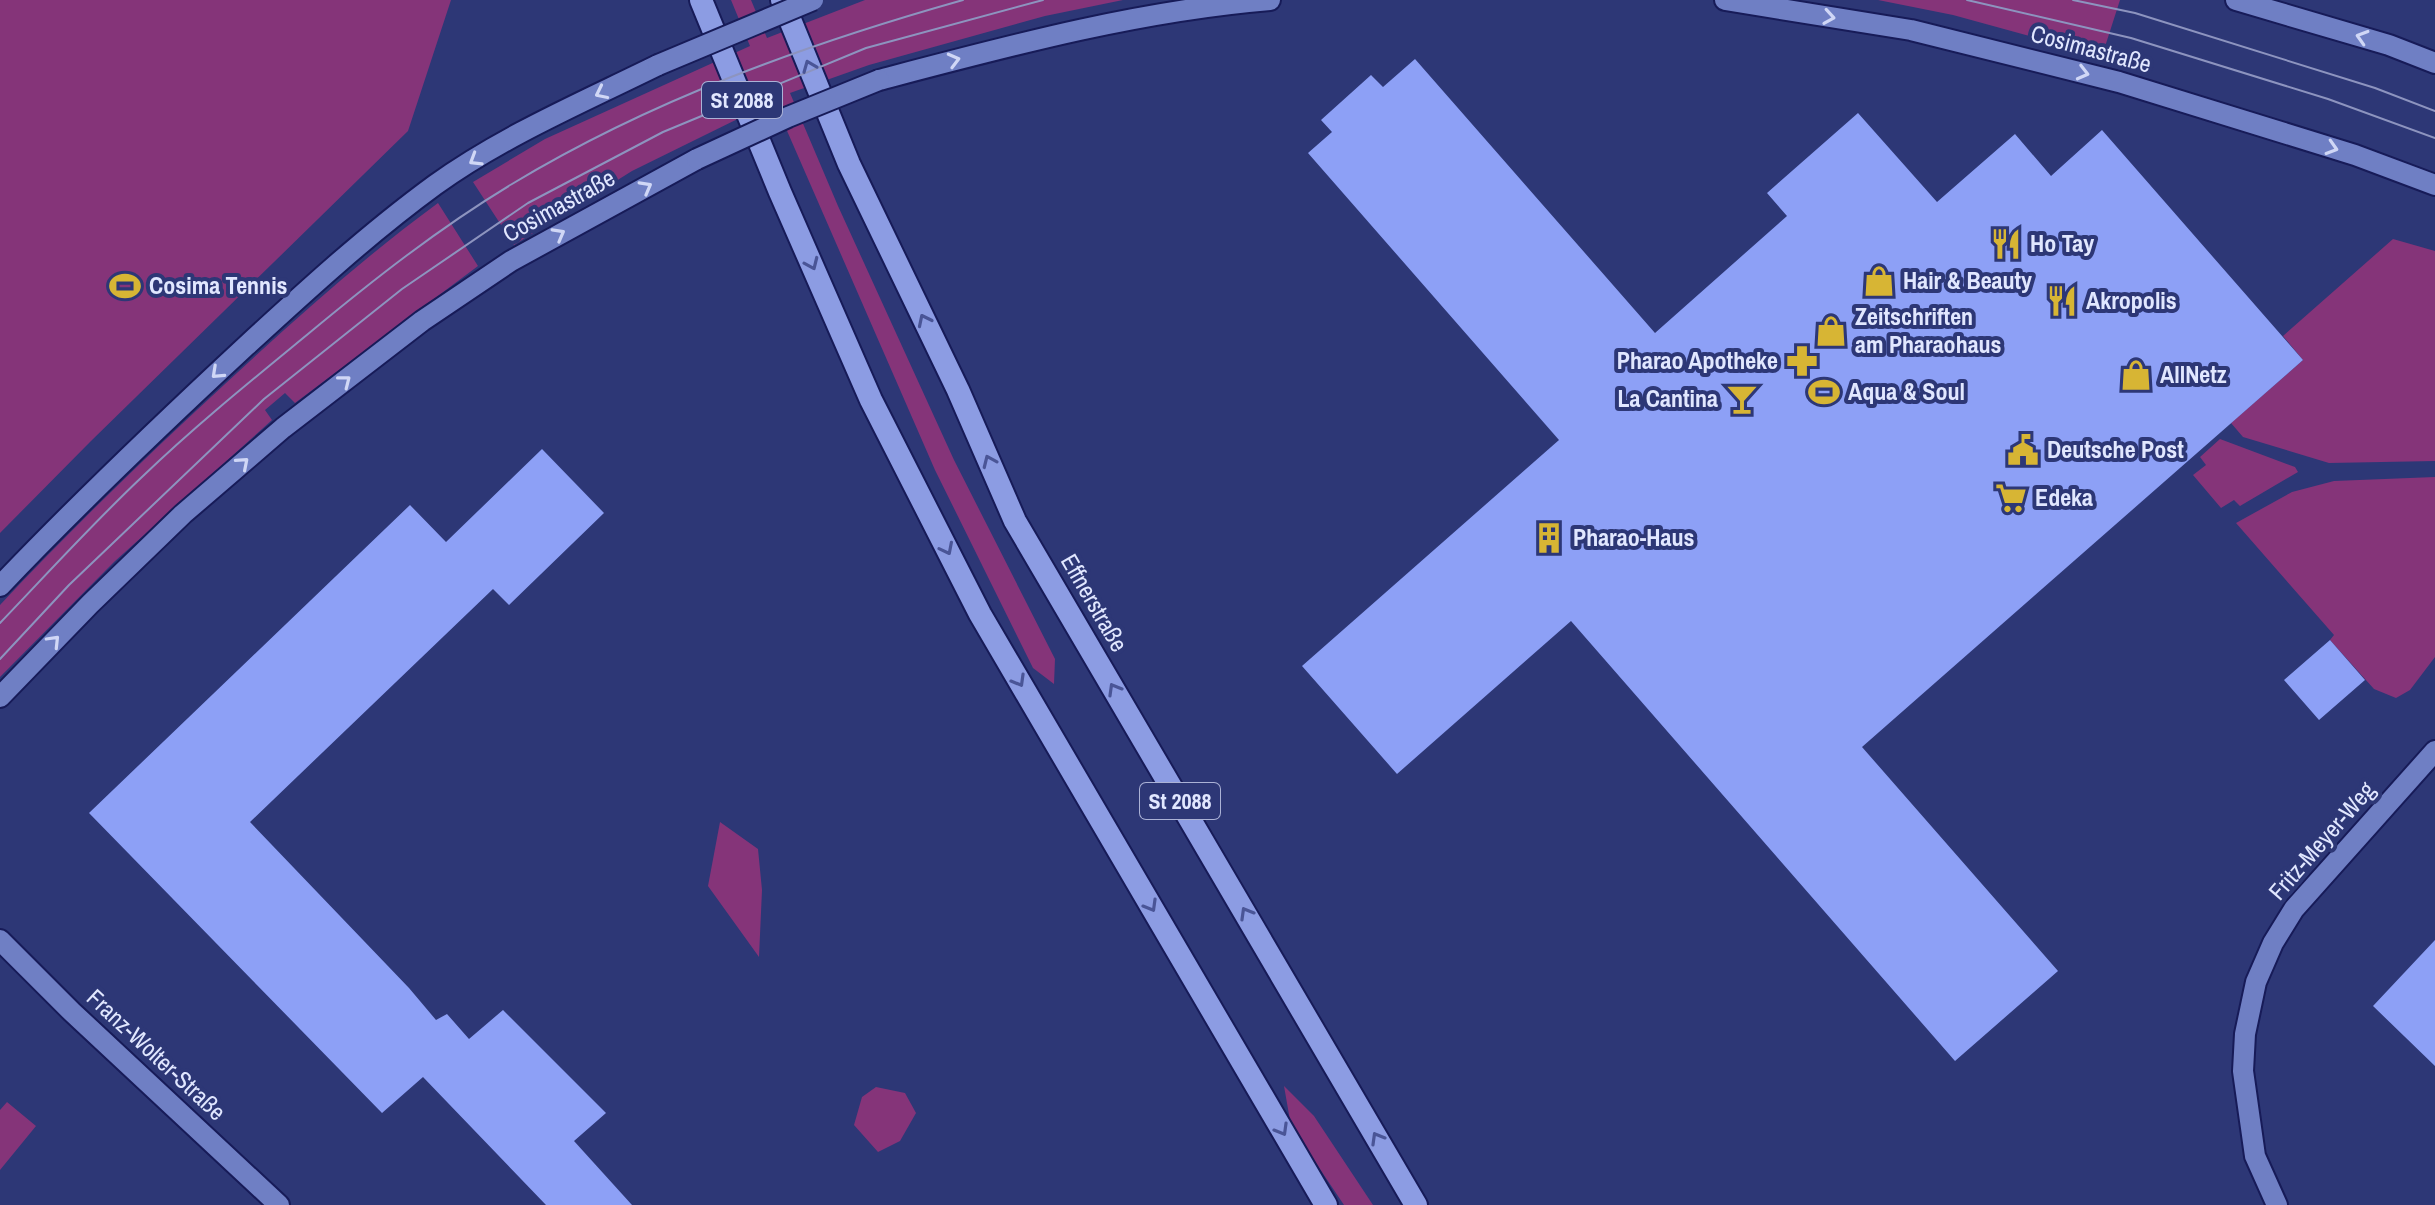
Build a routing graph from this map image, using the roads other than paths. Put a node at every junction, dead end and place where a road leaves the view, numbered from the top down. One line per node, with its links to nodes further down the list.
1 (701, 0): 14 (highway, St 2088, one-way to 14)
2 (782, 0): 15 (highway, Effnerstraße / St 2088, one-way to 2)
3 (813, 0): 9 (main road, one-way to 9, bridge)
4 (1270, 0): 10 (main road, Cosimastraße, one-way to 4, bridge)
5 (1725, 0): 8 (main road, Cosimastraße, one-way to 8)
6 (2236, 0): 7 (main road, one-way to 6)
7 (2435, 63)
8 (2435, 185)
9 (0, 586)
10 (0, 697)
11 (2435, 751): 16 (main road, Fritz-Meyer-Weg)
12 (0, 940): 13 (main road, Franz-Wolter-Straße)
13 (279, 1205)
14 (1326, 1205)
15 (1416, 1205)
16 (2277, 1205)

